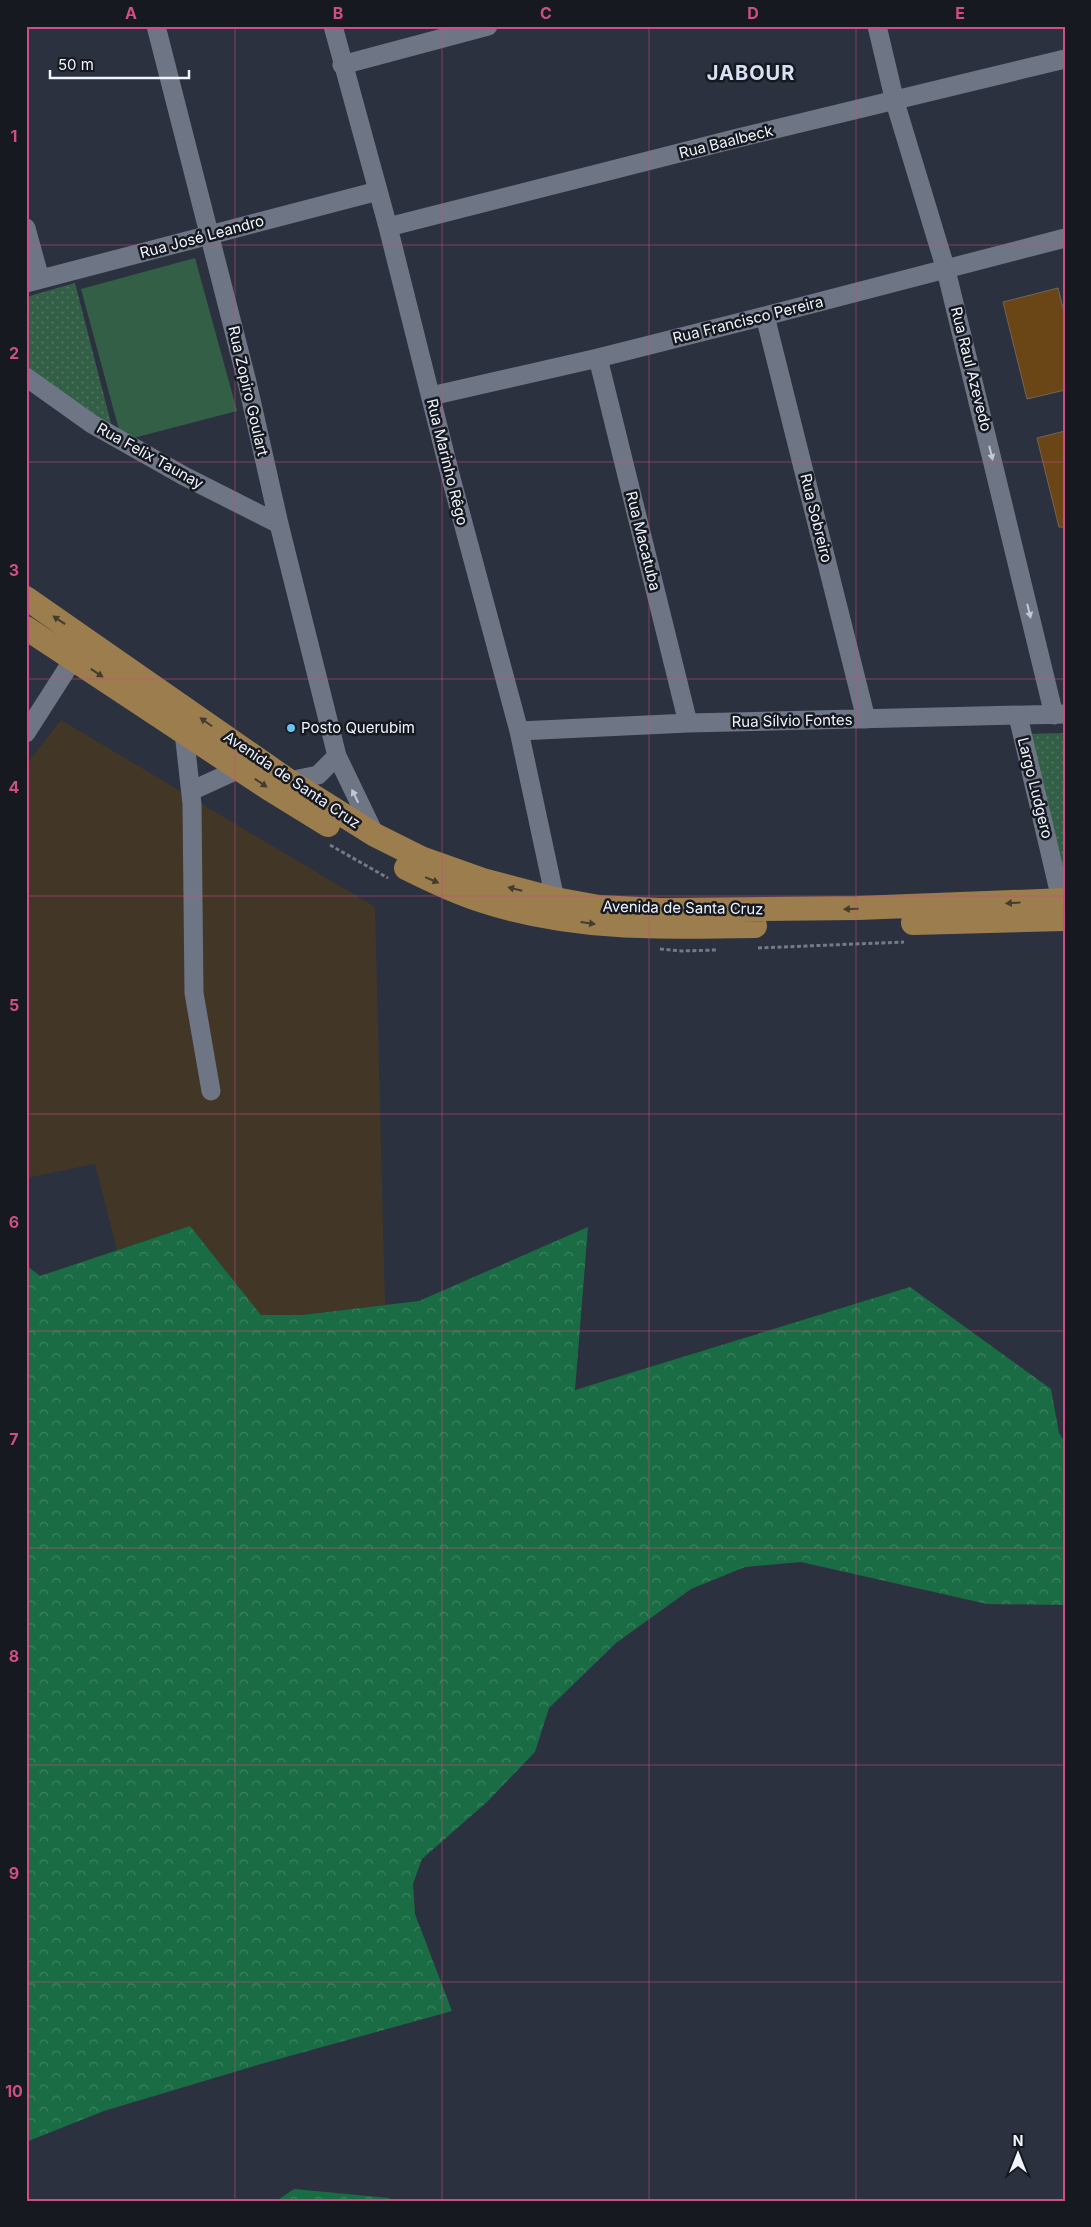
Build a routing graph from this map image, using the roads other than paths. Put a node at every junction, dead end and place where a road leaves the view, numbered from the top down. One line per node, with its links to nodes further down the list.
1 (156, 26): 11 (street, Rua Zopiro Goulart)
2 (333, 26): 6 (street, Rua Marinho Rêgo)
3 (488, 26): 6 (street)
4 (877, 26): 7 (street, Rua Raul Azevedo)
5 (1065, 59): 7 (street, Rua Baalbeck)
6 (342, 65): 8 (street, Rua Marinho Rêgo)
7 (895, 102): 9 (street, Rua Baalbeck); 13 (street, Rua Raul Azevedo)
8 (378, 190): 9 (street, Rua Marinho Rêgo); 11 (street, Rua José Leandro)
9 (388, 227): 18 (street, Rua Marinho Rêgo)
10 (26, 228): 14 (street)
11 (210, 236): 14 (street, Rua José Leandro); 19 (street, Rua Zopiro Goulart)
12 (1065, 238): 13 (street, Rua Francisco Pereira)
13 (946, 270): 15 (street, Rua Francisco Pereira); 23 (street, Rua Raul Azevedo, one-way to 23)
14 (33, 281)
15 (765, 316): 16 (street, Rua Francisco Pereira); 25 (street, Rua Sobreiro)
16 (598, 358): 18 (street, Rua Francisco Pereira); 26 (street, Rua Macatuba)
17 (26, 377): 19 (street, Rua Felix Taunay)
18 (430, 396): 27 (street, Rua Marinho Rêgo)
19 (279, 524): 30 (street, Rua Zopiro Goulart)
20 (26, 598): 32 (main road, Avenida de Santa Cruz, one-way to 20)
21 (26, 628): 22 (main road, Avenida de Santa Cruz)
22 (74, 658): 28 (main road, Avenida de Santa Cruz, one-way to 28); 29 (street)
23 (1059, 715): 24 (street, Rua Sílvio Fontes)
24 (1018, 716): 25 (street, Rua Sílvio Fontes); 36 (street, Largo Ludgero)
25 (866, 719): 26 (street, Rua Sílvio Fontes)
26 (688, 723): 27 (street, Rua Sílvio Fontes)
27 (519, 731): 35 (street, Rua Marinho Rêgo)
28 (184, 732): 31 (main road, Avenida de Santa Cruz); 33 (street)
29 (26, 733)
30 (337, 756): 32 (street); 34 (street, Rua Zopiro Goulart, one-way to 30)
31 (239, 769): 33 (street); 36 (main road, Avenida de Santa Cruz, one-way to 36)
32 (289, 781): 34 (main road, Avenida de Santa Cruz)
33 (191, 791): 37 (street)
34 (375, 835): 35 (main road, Avenida de Santa Cruz, one-way to 34)
35 (554, 899): 36 (main road, Avenida de Santa Cruz, one-way to 35)
36 (1064, 910)
37 (211, 1091)

